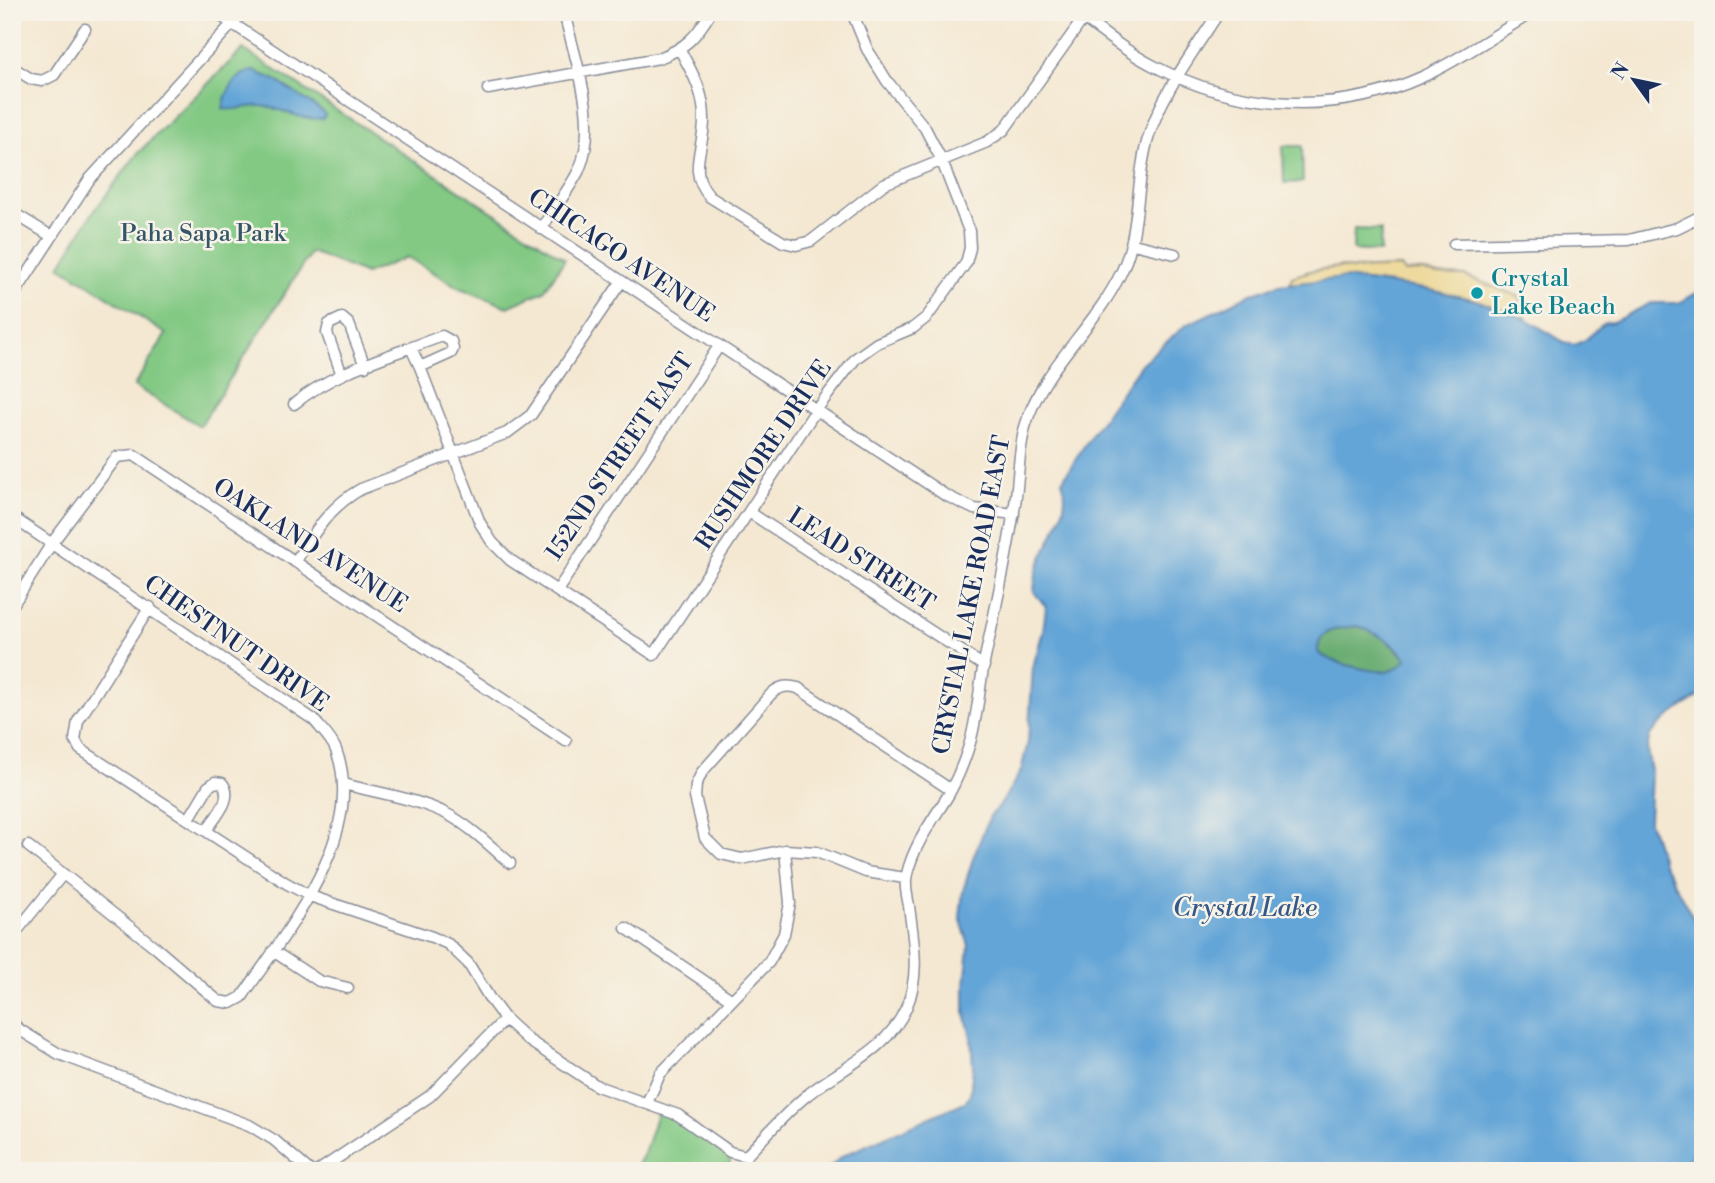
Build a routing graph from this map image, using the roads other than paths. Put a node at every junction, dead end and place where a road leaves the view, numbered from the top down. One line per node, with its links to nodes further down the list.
1 (215, 12): 9 (street, CHICAGO AVENUE)
2 (243, 12): 9 (street)
3 (564, 12): 13 (street)
4 (710, 12): 11 (street)
5 (852, 12): 16 (street, RUSHMORE DRIVE)
6 (1219, 12): 14 (street, CRYSTAL LAKE ROAD EAST)
7 (1533, 12): 14 (street)
8 (1083, 14): 14 (street); 16 (street)
9 (232, 24): 19 (street, CHICAGO AVENUE); 20 (street)
10 (85, 29): 12 (street)
11 (680, 50): 13 (street); 16 (street)
12 (12, 67)
13 (578, 73): 15 (street); 19 (street)
14 (1177, 78): 21 (street, CRYSTAL LAKE ROAD EAST)
15 (488, 89)
16 (941, 159): 32 (street, RUSHMORE DRIVE)
17 (12, 212): 20 (street)
18 (1703, 215): 22 (street)
19 (541, 229): 24 (street, CHICAGO AVENUE)
20 (51, 236): 25 (street)
21 (1133, 244): 23 (street); 35 (street, CRYSTAL LAKE ROAD EAST)
22 (1454, 244)
23 (1175, 254)
24 (621, 282): 26 (street, CHICAGO AVENUE); 33 (street)
25 (12, 298)
26 (719, 346): 32 (street, CHICAGO AVENUE); 39 (street, 152ND STREET EAST)
27 (411, 348): 28 (street); 29 (street); 29 (street)
28 (366, 366): 30 (street); 30 (street)
29 (420, 367): 33 (street)
30 (342, 375): 31 (street)
31 (295, 404)
32 (816, 411): 34 (street, RUSHMORE DRIVE); 35 (street, CHICAGO AVENUE)
33 (454, 454): 38 (street); 39 (street)
34 (749, 512): 39 (street, RUSHMORE DRIVE); 42 (street, LEAD STREET)
35 (1014, 514): 42 (street, CRYSTAL LAKE ROAD EAST)
36 (12, 517): 37 (street, CHESTNUT DRIVE)
37 (52, 543): 38 (street, OAKLAND AVENUE); 40 (street, OAKLAND AVENUE); 41 (street, CHESTNUT DRIVE)
38 (295, 562): 43 (street, OAKLAND AVENUE)
39 (556, 591)
40 (12, 606)
41 (150, 607): 44 (street, CHESTNUT DRIVE); 46 (street)
42 (984, 666): 45 (street, CRYSTAL LAKE ROAD EAST)
43 (566, 741)
44 (344, 784): 50 (street); 53 (street, CHESTNUT DRIVE)
45 (951, 790): 49 (street); 52 (street, CRYSTAL LAKE ROAD EAST)
46 (188, 819): 47 (street); 47 (street)
47 (206, 831): 53 (street)
48 (28, 846): 51 (street, CHESTNUT DRIVE)
49 (785, 850): 52 (street); 58 (street)
50 (510, 863)
51 (63, 874): 55 (street); 56 (street, CHESTNUT DRIVE)
52 (905, 878): 61 (street, CRYSTAL LAKE ROAD EAST)
53 (310, 896): 56 (street, CHESTNUT DRIVE); 59 (street)
54 (626, 928): 58 (street)
55 (12, 937)
56 (273, 951): 57 (street)
57 (348, 988)
58 (732, 1000): 61 (street)
59 (505, 1019): 61 (street); 63 (street)
60 (12, 1023): 62 (street)
61 (647, 1103)
62 (310, 1171)
63 (318, 1171)

